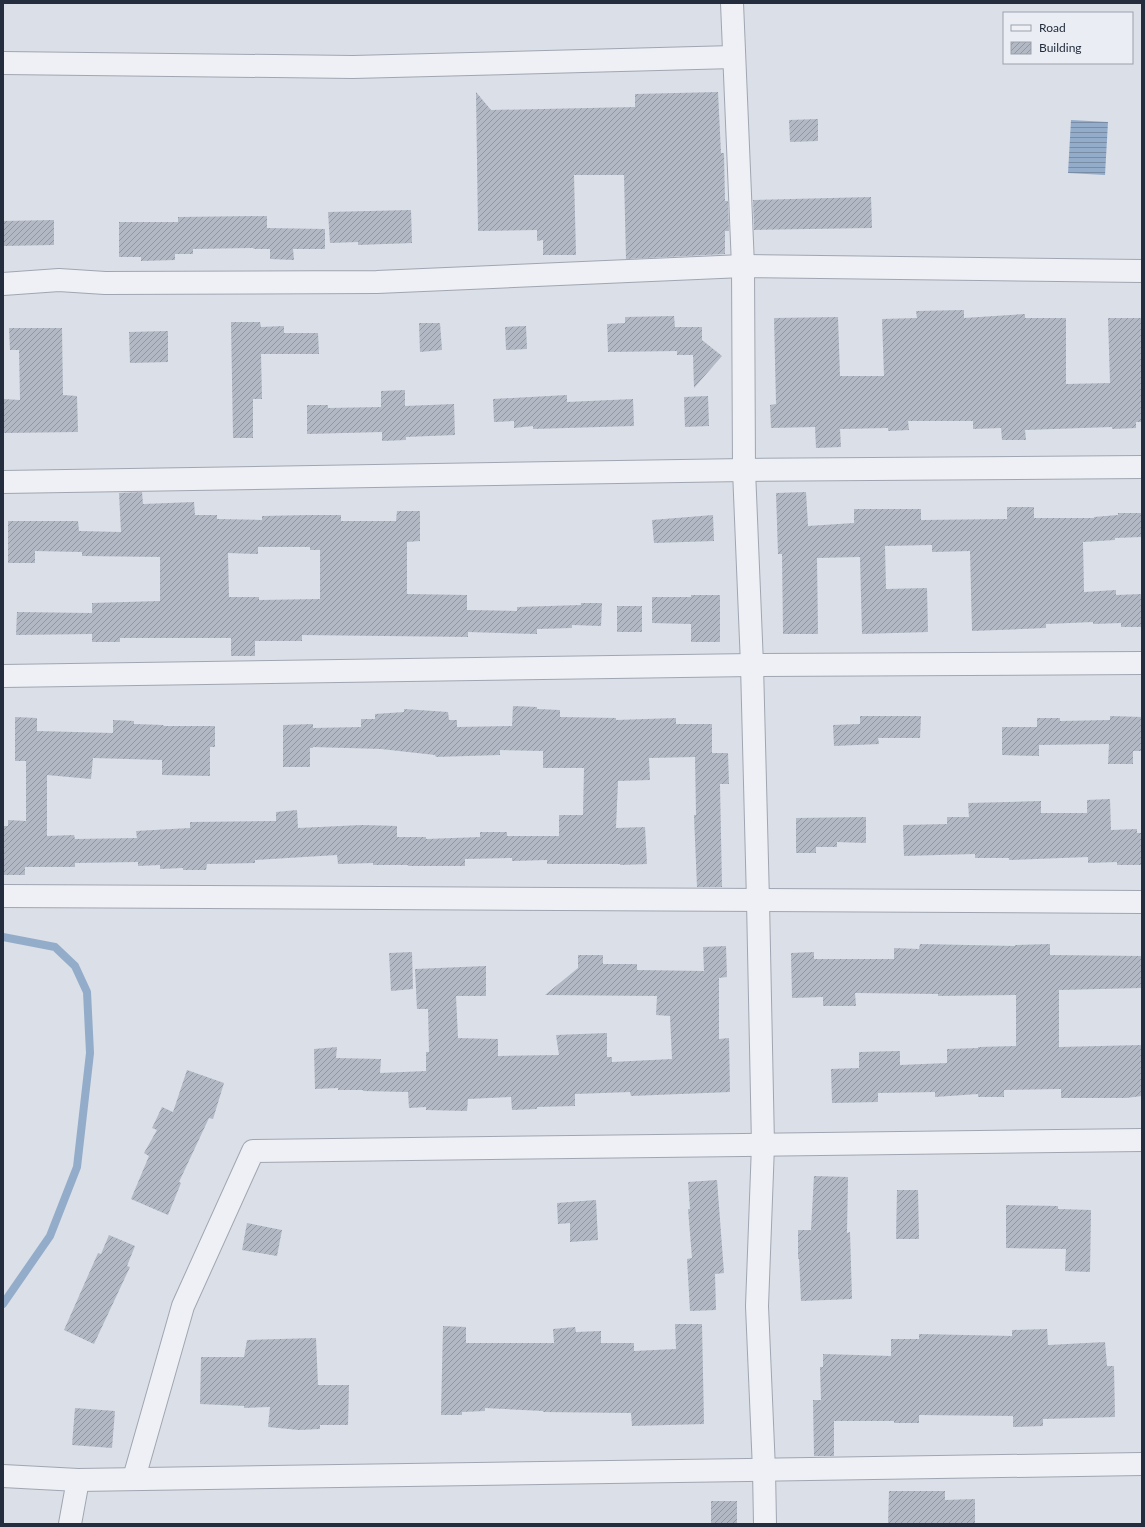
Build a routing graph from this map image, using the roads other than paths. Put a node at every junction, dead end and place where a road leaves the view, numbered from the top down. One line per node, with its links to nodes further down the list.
1 (732, 3): 2 (street)
2 (734, 57): 3 (street); 4 (street)
3 (3, 63)
4 (743, 266): 5 (street); 6 (street); 8 (street)
5 (1142, 271)
6 (3, 284)
7 (1142, 467): 8 (street)
8 (744, 470): 9 (street); 11 (street)
9 (3, 482)
10 (1142, 663): 11 (street)
11 (752, 665): 12 (street); 14 (street)
12 (3, 676)
13 (3, 896): 14 (street)
14 (758, 901): 15 (street); 17 (street)
15 (1142, 902)
16 (1142, 1140): 17 (street)
17 (763, 1145): 19 (street); 21 (street)
18 (1142, 1464): 19 (street)
19 (764, 1470): 21 (street); 24 (street)
20 (3, 1476): 22 (street)
21 (134, 1478): 22 (street)
22 (78, 1480): 23 (street)
23 (70, 1524)
24 (765, 1524)

